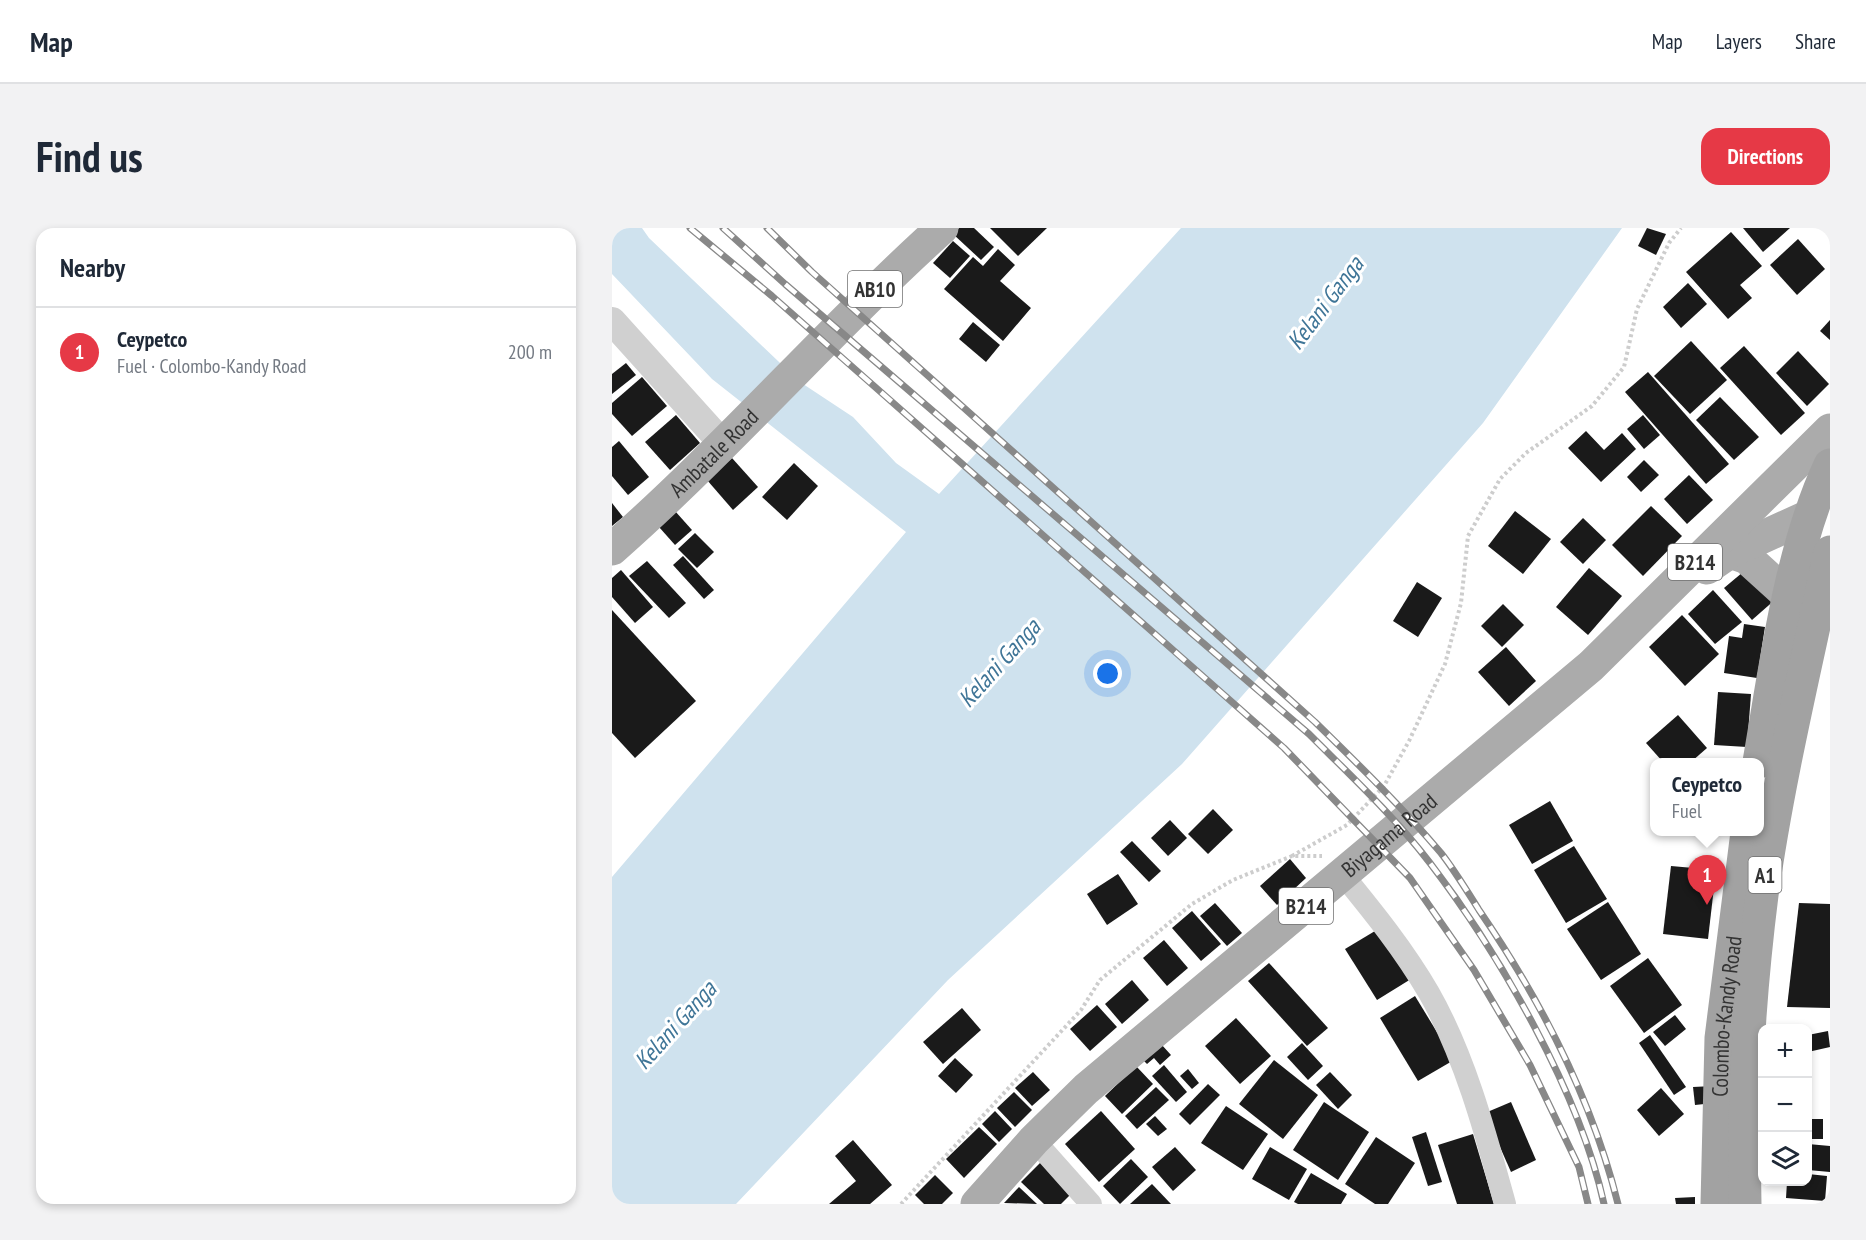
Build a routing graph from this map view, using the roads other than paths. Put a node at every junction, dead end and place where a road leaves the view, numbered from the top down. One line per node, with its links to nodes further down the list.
1 (942, 228): 4 (main road, Ambatale Road / AB10)
2 (612, 321): 4 (street)
3 (1830, 430): 6 (main road, Biyagama Road)
4 (728, 438): 8 (main road, Ambatale Road / AB10)
5 (1830, 465): 7 (highway)
6 (1748, 510): 7 (main road); 12 (main road, Biyagama Road / B214)
7 (1820, 519): 9 (main road, Biyagama Road / B214); 11 (highway)
8 (612, 549)
9 (1730, 552): 11 (main road); 12 (main road, Biyagama Road / B214)
10 (1830, 552): 21 (highway, Colombo-Kandy Road / A1)
11 (1790, 597): 13 (highway)
12 (1643, 615): 15 (main road, Biyagama Road / B214)
13 (1760, 758)
14 (1746, 836): 20 (highway, Colombo-Kandy Road / A1)
15 (1343, 875): 16 (main road, Biyagama Road / B214); 19 (street)
16 (1034, 1140): 17 (main road, Biyagama Road / B214); 18 (street)
17 (977, 1204)
18 (1091, 1204)
19 (1505, 1204)
20 (1717, 1204)
21 (1745, 1204)

